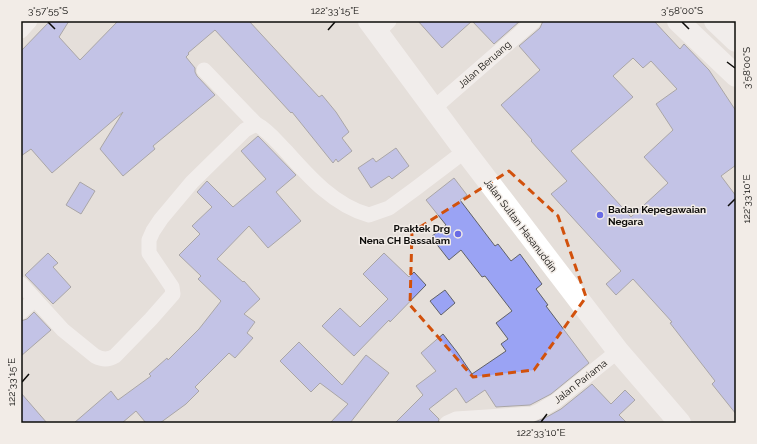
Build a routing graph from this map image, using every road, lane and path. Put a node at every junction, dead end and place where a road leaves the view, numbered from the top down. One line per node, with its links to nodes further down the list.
1 (30, 21): 6 (street)
2 (534, 21): 10 (street, Jalan Beruang)
3 (678, 21): 9 (main road)
4 (715, 21): 7 (main road)
5 (378, 25): 10 (main road, Jalan Sultan Hasanuddin)
6 (21, 31)
7 (736, 41)
8 (204, 70): 11 (street)
9 (736, 76)
10 (434, 108): 12 (main road, Jalan Sultan Hasanuddin)
11 (256, 124): 12 (street); 14 (street)
12 (465, 151): 16 (main road, Jalan Sultan Hasanuddin)
13 (21, 284): 14 (street)
14 (34, 300): 15 (street)
15 (21, 312)
16 (618, 351): 17 (street, Jalan Pariama); 18 (main road, Jalan Sultan Hasanuddin)
17 (447, 423)
18 (680, 423)

